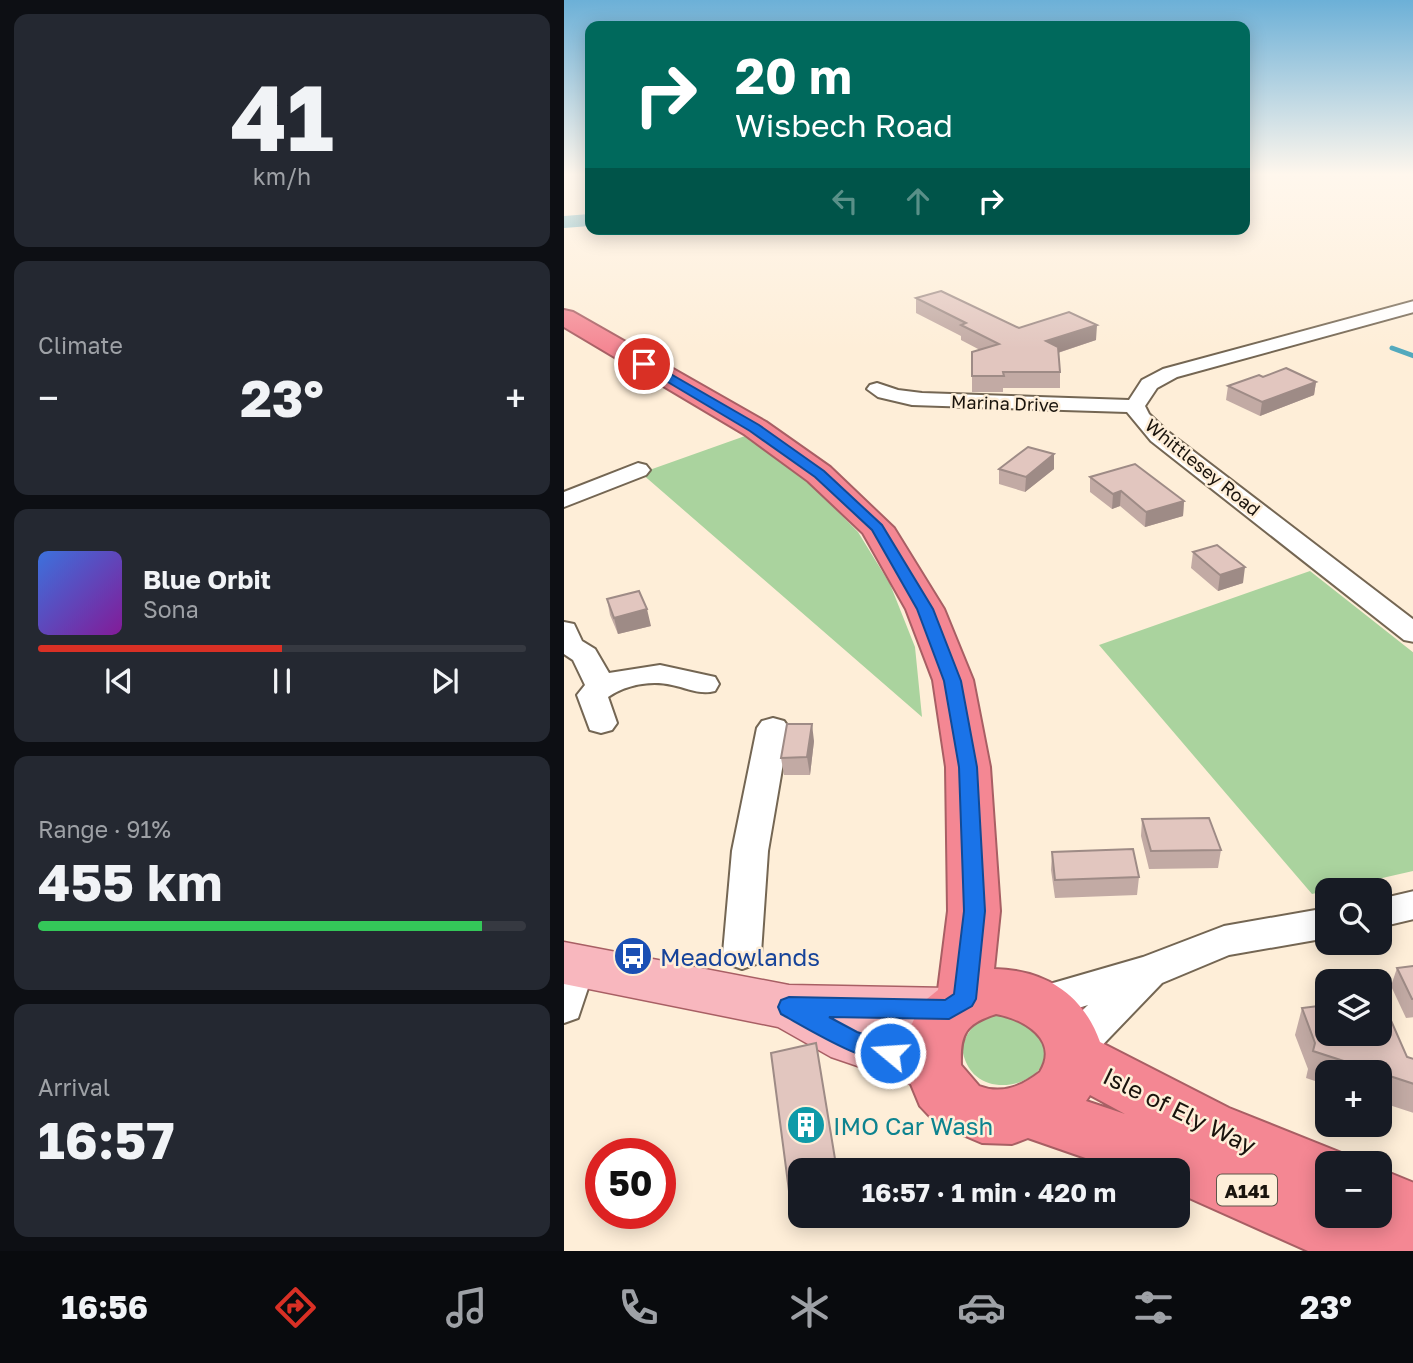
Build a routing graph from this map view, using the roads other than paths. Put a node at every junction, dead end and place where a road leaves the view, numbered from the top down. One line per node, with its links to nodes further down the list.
1 (1413, 306): 4 (street, Whittlesey Road)
2 (564, 317): 20 (highway, A141)
3 (877, 389): 4 (street, Marina Drive)
4 (1135, 406): 8 (street, Whittlesey Road)
5 (638, 470): 6 (street)
6 (564, 500)
7 (564, 630): 10 (street)
8 (1413, 634)
9 (704, 684): 10 (street)
10 (600, 687): 11 (street)
11 (601, 723)
12 (772, 728): 16 (street)
13 (1413, 905): 14 (street)
14 (1392, 910)
15 (1315, 925): 17 (street)
16 (742, 953)
17 (1150, 971): 20 (street); 20 (street)
18 (568, 978): 19 (main road)
19 (789, 1007): 20 (main road); 21 (main road)
20 (1020, 1017): 21 (highway, A141); 22 (highway, A141); 23 (highway, Isle of Ely Way / A141)
21 (931, 1067): 22 (highway, A141)
22 (1032, 1112): 26 (highway, Isle of Ely Way / A141)
23 (1315, 1172)
24 (1392, 1206): 25 (highway)
25 (1413, 1216)
26 (1380, 1251)

